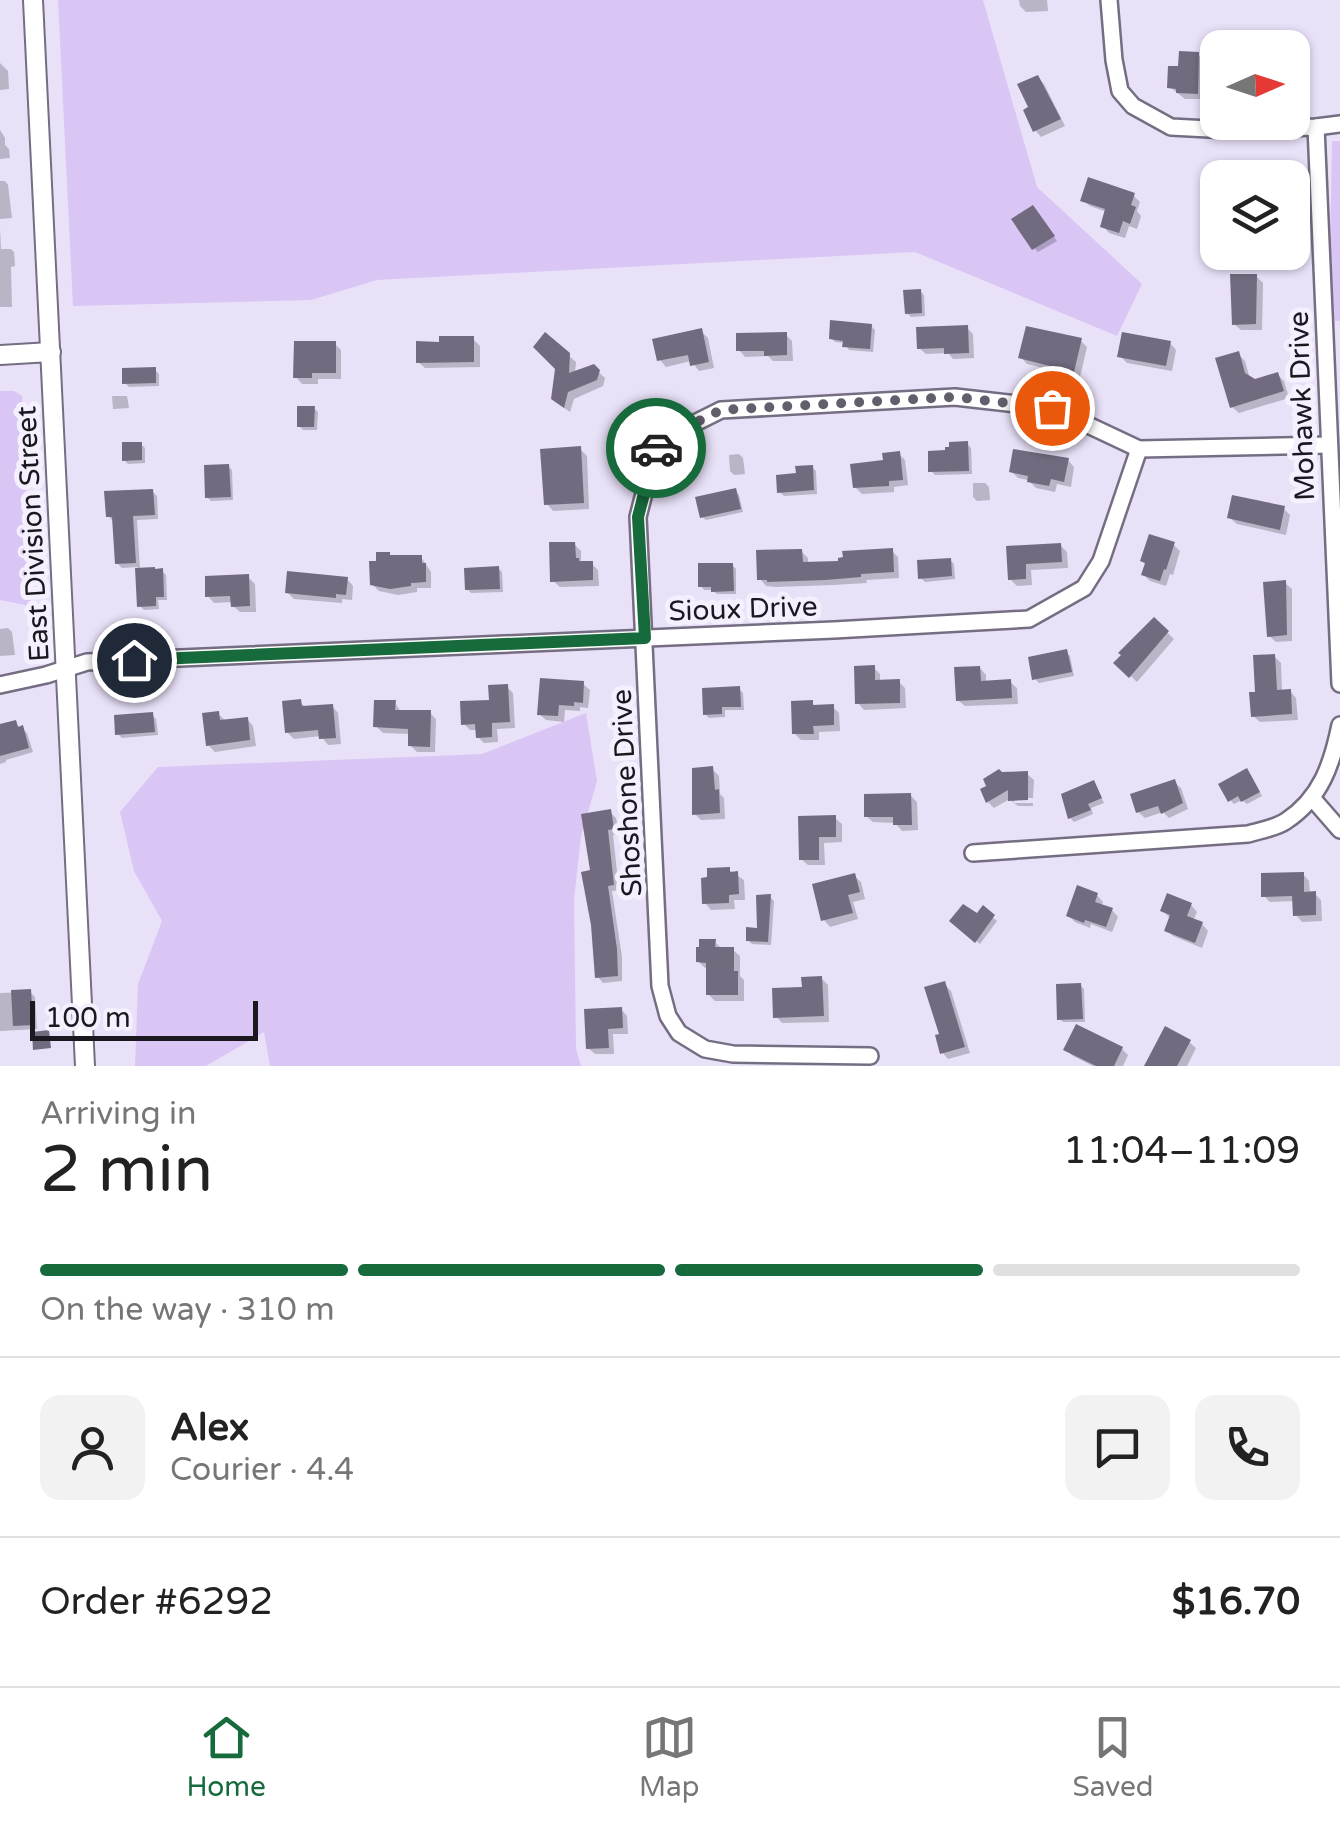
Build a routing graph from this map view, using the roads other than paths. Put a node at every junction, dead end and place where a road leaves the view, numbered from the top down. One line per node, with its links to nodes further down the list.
1 (33, 0): 5 (street, East Division Street)
2 (1109, 0): 4 (street)
3 (1340, 124): 4 (street)
4 (1316, 127): 7 (street, Mohawk Drive)
5 (51, 352): 6 (street); 10 (street, East Division Street)
6 (0, 356)
7 (1328, 445): 8 (street, Shoshone Drive); 11 (street, Mohawk Drive)
8 (1139, 449): 9 (street, Sioux Drive); 9 (street, Shoshone Drive)
9 (645, 638): 10 (street, Sioux Drive); 17 (street, Shoshone Drive)
10 (67, 668): 12 (street, Sioux Drive); 18 (street, East Division Street)
11 (1340, 684)
12 (0, 685)
13 (1340, 725): 14 (street)
14 (1313, 799): 15 (street); 16 (street)
15 (1340, 830)
16 (973, 853)
17 (870, 1056)
18 (85, 1066)

